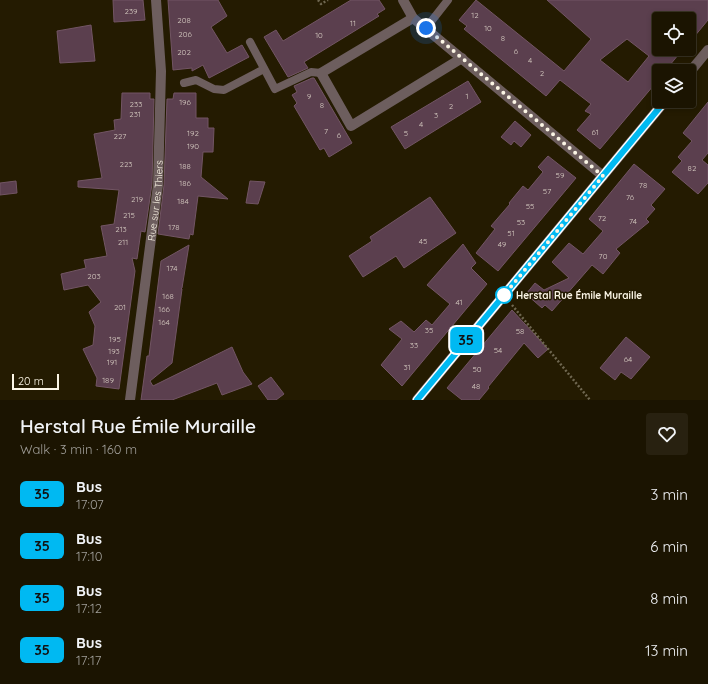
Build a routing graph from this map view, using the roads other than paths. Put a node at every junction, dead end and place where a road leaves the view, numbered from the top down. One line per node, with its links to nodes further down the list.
1 (156, 0): 15 (street, Rue sur les Thiers)
2 (403, 0): 4 (street)
3 (448, 0): 5 (lane)
4 (413, 18): 5 (street); 11 (street)
5 (426, 28): 8 (street)
6 (250, 42): 10 (lane)
7 (708, 50): 9 (street)
8 (462, 58): 11 (street); 14 (street)
9 (696, 65)
10 (264, 69): 11 (lane); 12 (lane)
11 (321, 72)
12 (184, 83)
13 (659, 108): 14 (street)
14 (603, 176): 16 (street)
15 (130, 400)
16 (416, 400)

